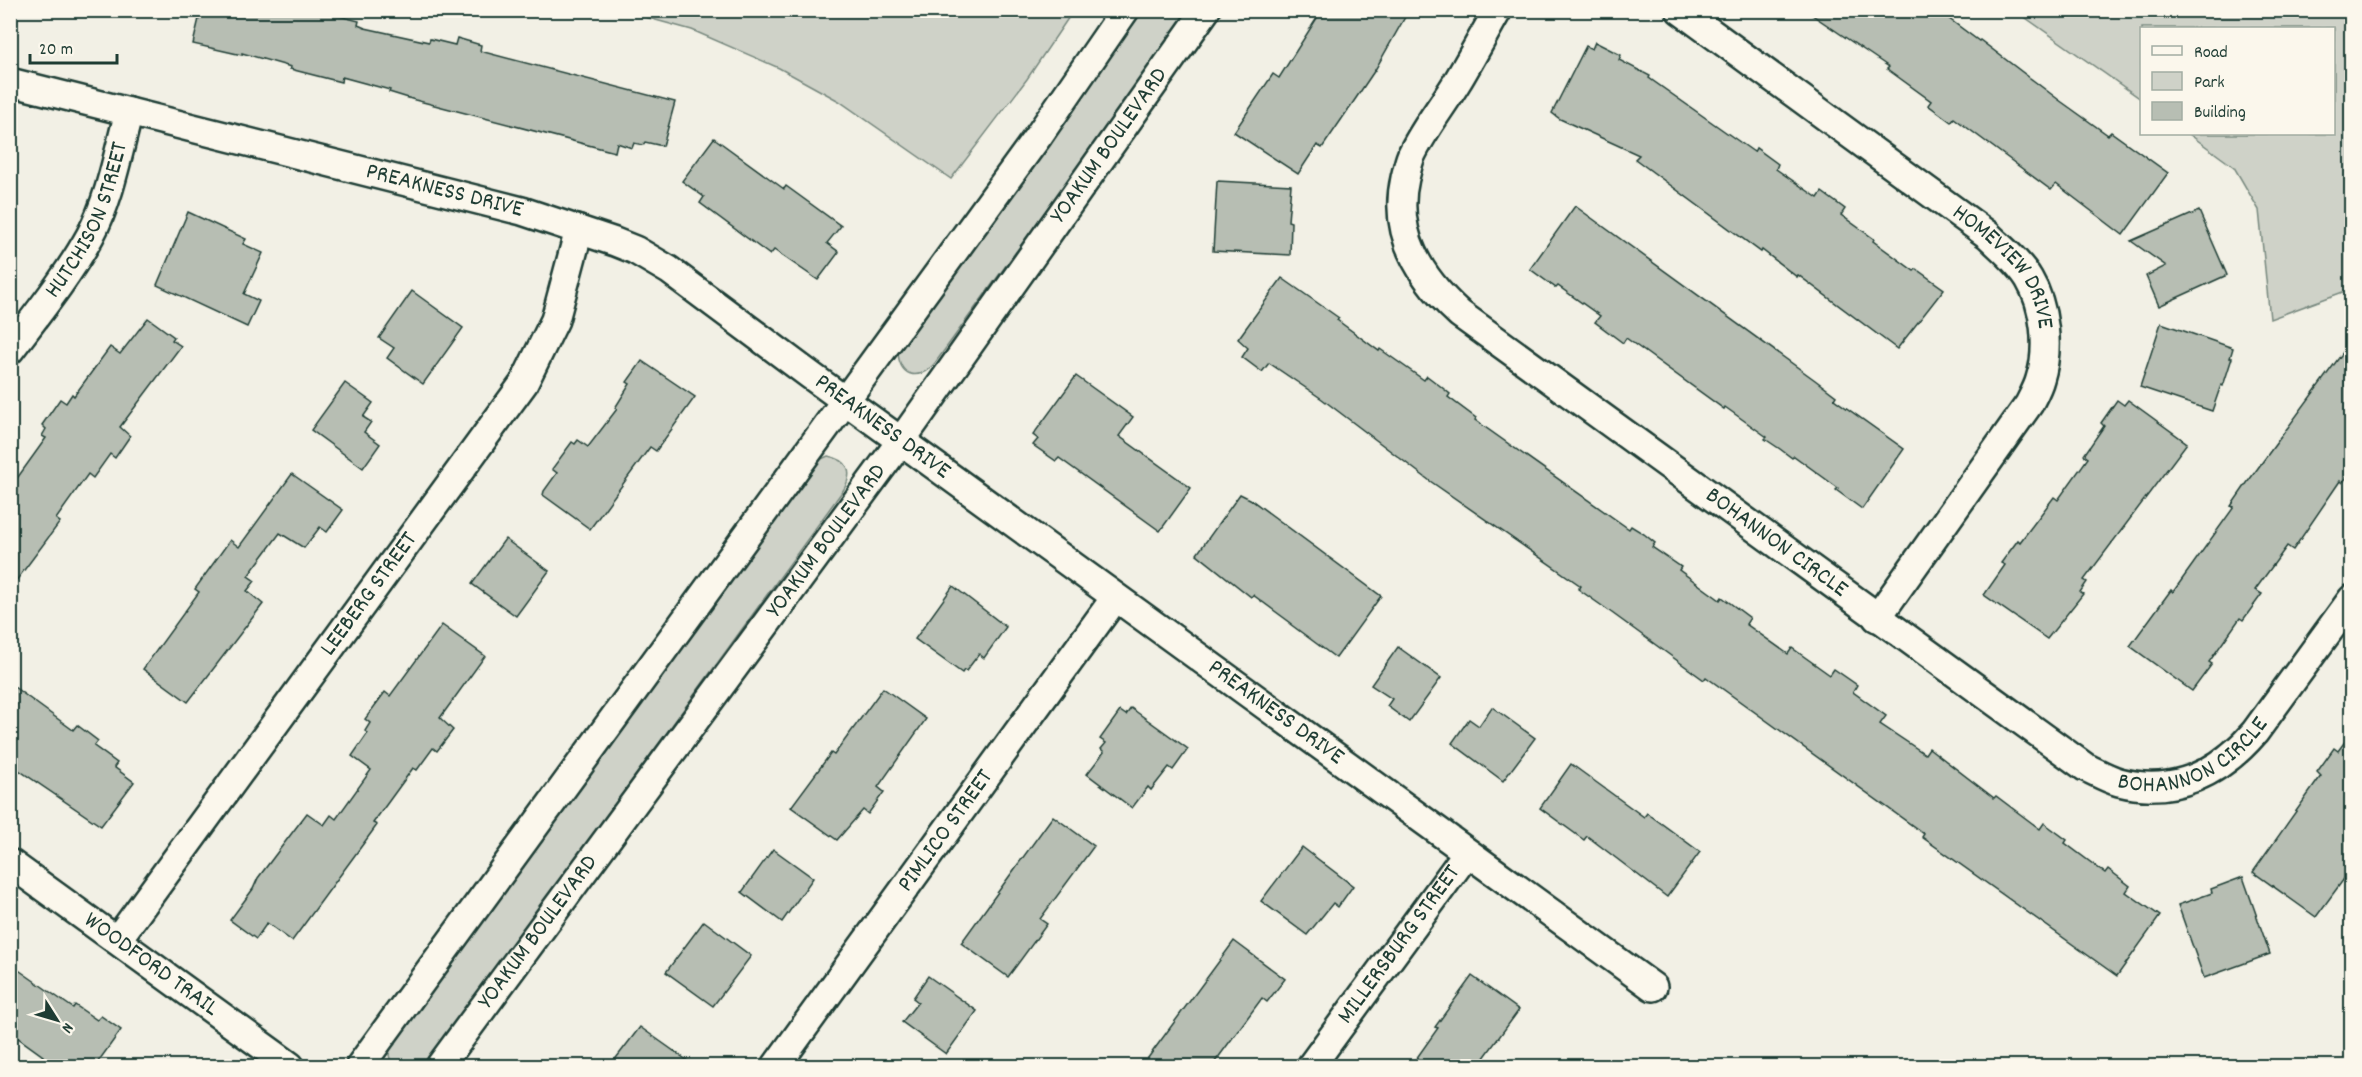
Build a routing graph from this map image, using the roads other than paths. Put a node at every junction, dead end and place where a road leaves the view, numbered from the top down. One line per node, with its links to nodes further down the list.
1 (1125, 10): 9 (street)
2 (1206, 10): 10 (street, YOAKUM BOULEVARD)
3 (1497, 10): 13 (street, BOHANNON CIRCLE)
4 (1680, 10): 13 (street, HOMEVIEW DRIVE)
5 (10, 82): 6 (street, PREAKNESS DRIVE)
6 (129, 112): 7 (street, PREAKNESS DRIVE); 8 (street, HUTCHISON STREET)
7 (579, 230): 9 (street, PREAKNESS DRIVE); 16 (street, LEEBERG STREET)
8 (10, 350)
9 (844, 400): 10 (street, PREAKNESS DRIVE); 19 (street)
10 (901, 441): 11 (street, PREAKNESS DRIVE); 20 (street, YOAKUM BOULEVARD)
11 (1115, 598): 14 (street, PREAKNESS DRIVE); 21 (street, PIMLICO STREET)
12 (2352, 599): 13 (street, BOHANNON CIRCLE)
13 (1877, 618)
14 (1467, 853): 17 (street, PREAKNESS DRIVE); 22 (street, MILLERSBURG STREET)
15 (10, 863): 16 (street, WOODFORD TRAIL)
16 (117, 940): 18 (street, WOODFORD TRAIL)
17 (1653, 987)
18 (290, 1066)
19 (360, 1066)
20 (440, 1066)
21 (776, 1066)
22 (1311, 1066)

